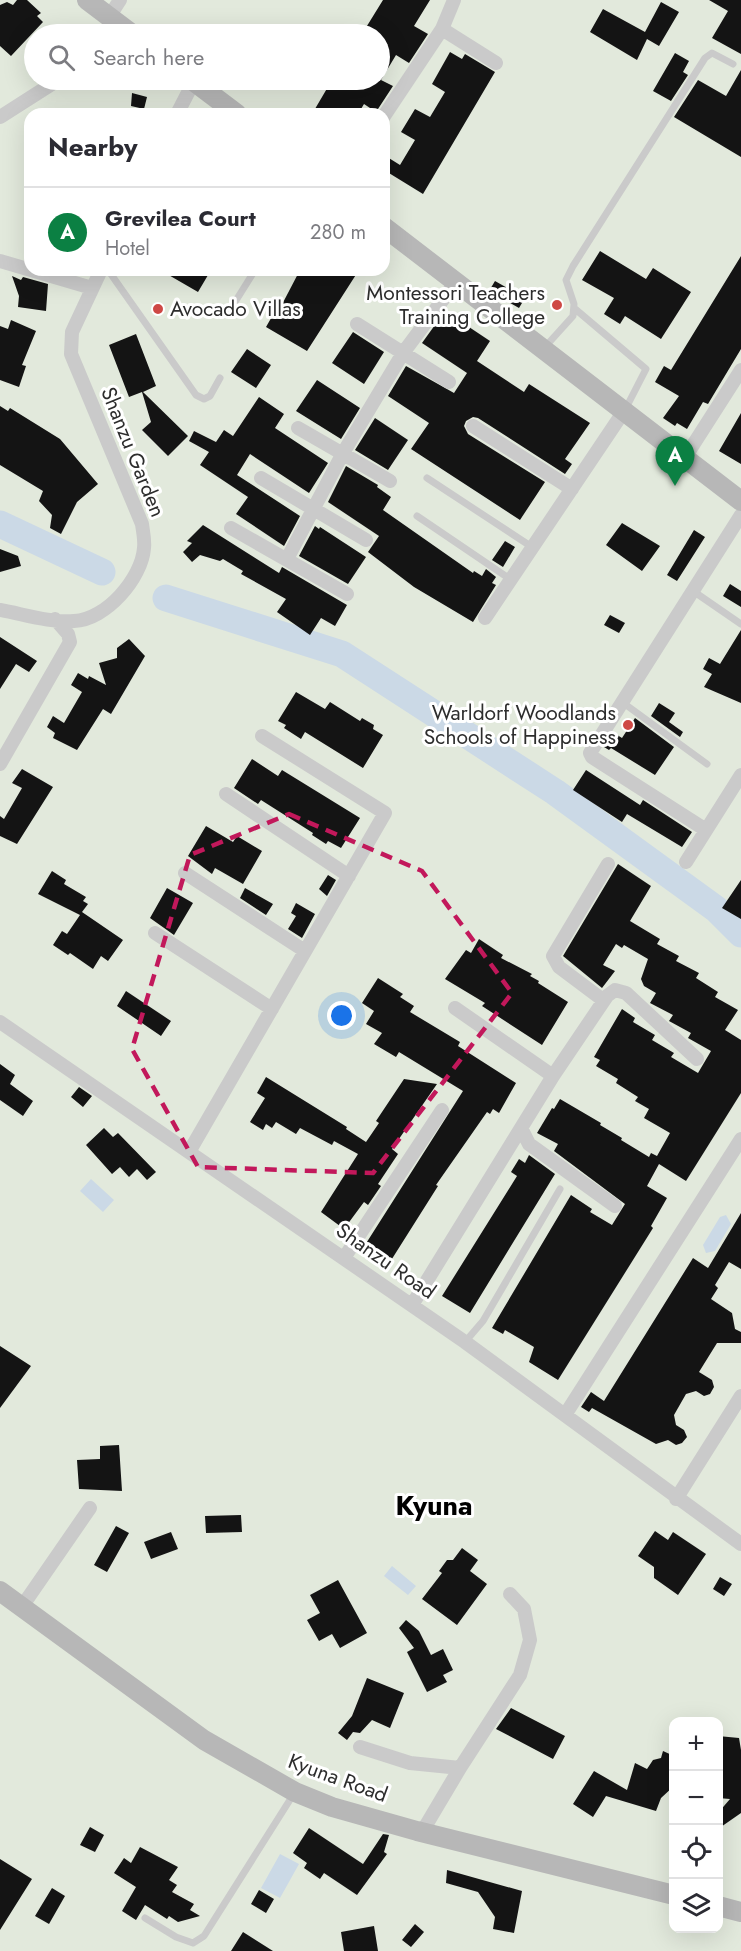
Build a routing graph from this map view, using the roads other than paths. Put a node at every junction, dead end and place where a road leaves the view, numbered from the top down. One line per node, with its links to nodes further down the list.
1 (87, 0): 4 (main road)
2 (120, 0): 4 (street)
3 (454, 0): 6 (street)
4 (110, 17): 5 (main road)
5 (119, 24)
6 (442, 29): 7 (street); 14 (street)
7 (496, 63)
8 (733, 64): 25 (lane)
9 (42, 90): 15 (street)
10 (188, 90): 12 (street)
11 (206, 90): 13 (main road)
12 (180, 108)
13 (229, 108)
14 (390, 108)
15 (0, 117)
16 (390, 232): 23 (main road)
17 (0, 261): 18 (street)
18 (24, 268)
19 (51, 276): 24 (street)
20 (98, 276): 24 (street, Shanzu Garden)
21 (112, 276): 31 (lane)
22 (251, 276): 26 (lane)
23 (456, 282): 28 (main road); 29 (street)
24 (92, 288): 55 (street, Shanzu Garden)
25 (574, 308): 28 (lane); 33 (lane)
26 (230, 310)
27 (357, 324): 29 (street)
28 (544, 348): 33 (main road)
29 (403, 353): 32 (street); 36 (street)
30 (741, 370): 37 (street)
31 (220, 378)
32 (449, 382)
33 (624, 411): 37 (main road); 41 (street)
34 (473, 426): 41 (street)
35 (298, 428): 36 (street)
36 (343, 453): 40 (street); 43 (street)
37 (686, 456): 42 (main road)
38 (261, 478): 43 (street)
39 (427, 478): 48 (lane)
40 (390, 481)
41 (572, 489): 48 (street)
42 (741, 501)
43 (313, 508): 47 (street); 49 (street)
44 (741, 515): 51 (street)
45 (417, 516): 50 (lane)
46 (231, 528): 49 (street)
47 (366, 540)
48 (532, 547): 50 (street)
49 (286, 559): 52 (street)
50 (510, 579): 54 (street)
51 (693, 591): 56 (lane); 57 (street)
52 (347, 594)
53 (0, 610): 55 (street, Shanzu Garden)
54 (485, 618)
55 (55, 619): 59 (street)
56 (741, 624)
57 (622, 702): 60 (lane); 63 (street)
58 (262, 736): 67 (street)
59 (0, 764)
60 (707, 764)
61 (741, 775): 63 (street)
62 (226, 794): 67 (street)
63 (706, 830): 64 (street)
64 (686, 862)
65 (608, 864): 70 (street)
66 (185, 873): 69 (street)
67 (349, 876): 69 (street)
68 (155, 933): 72 (street)
69 (306, 951): 72 (street)
70 (603, 1000): 74 (street); 75 (street)
71 (454, 1008): 75 (street)
72 (272, 1009): 79 (street)
73 (0, 1022): 79 (street, Shanzu Road)
74 (696, 1059)
75 (553, 1076): 77 (street)
76 (442, 1110): 82 (street)
77 (521, 1128): 81 (street); 83 (street)
78 (741, 1139): 86 (street)
79 (189, 1152): 82 (street, Shanzu Road)
80 (560, 1189): 84 (lane)
81 (615, 1206)
82 (344, 1258): 83 (street, Shanzu Road)
83 (412, 1305): 84 (street, Shanzu Road)
84 (465, 1342): 86 (street, Shanzu Road)
85 (741, 1396): 87 (street)
86 (565, 1414): 87 (street, Shanzu Road)
87 (676, 1499): 89 (street, Shanzu Road)
88 (90, 1508): 92 (street)
89 (741, 1544)
90 (0, 1591): 92 (main road, Kyuna Road)
91 (510, 1594): 94 (street)
92 (21, 1608): 95 (main road, Kyuna Road)
93 (360, 1747): 94 (street)
94 (460, 1768): 96 (street)
95 (295, 1792): 96 (main road, Kyuna Road); 100 (lane)
96 (422, 1832): 97 (main road, Kyuna Road)
97 (669, 1894)
98 (723, 1907): 99 (main road)
99 (741, 1911)
100 (145, 1918)

